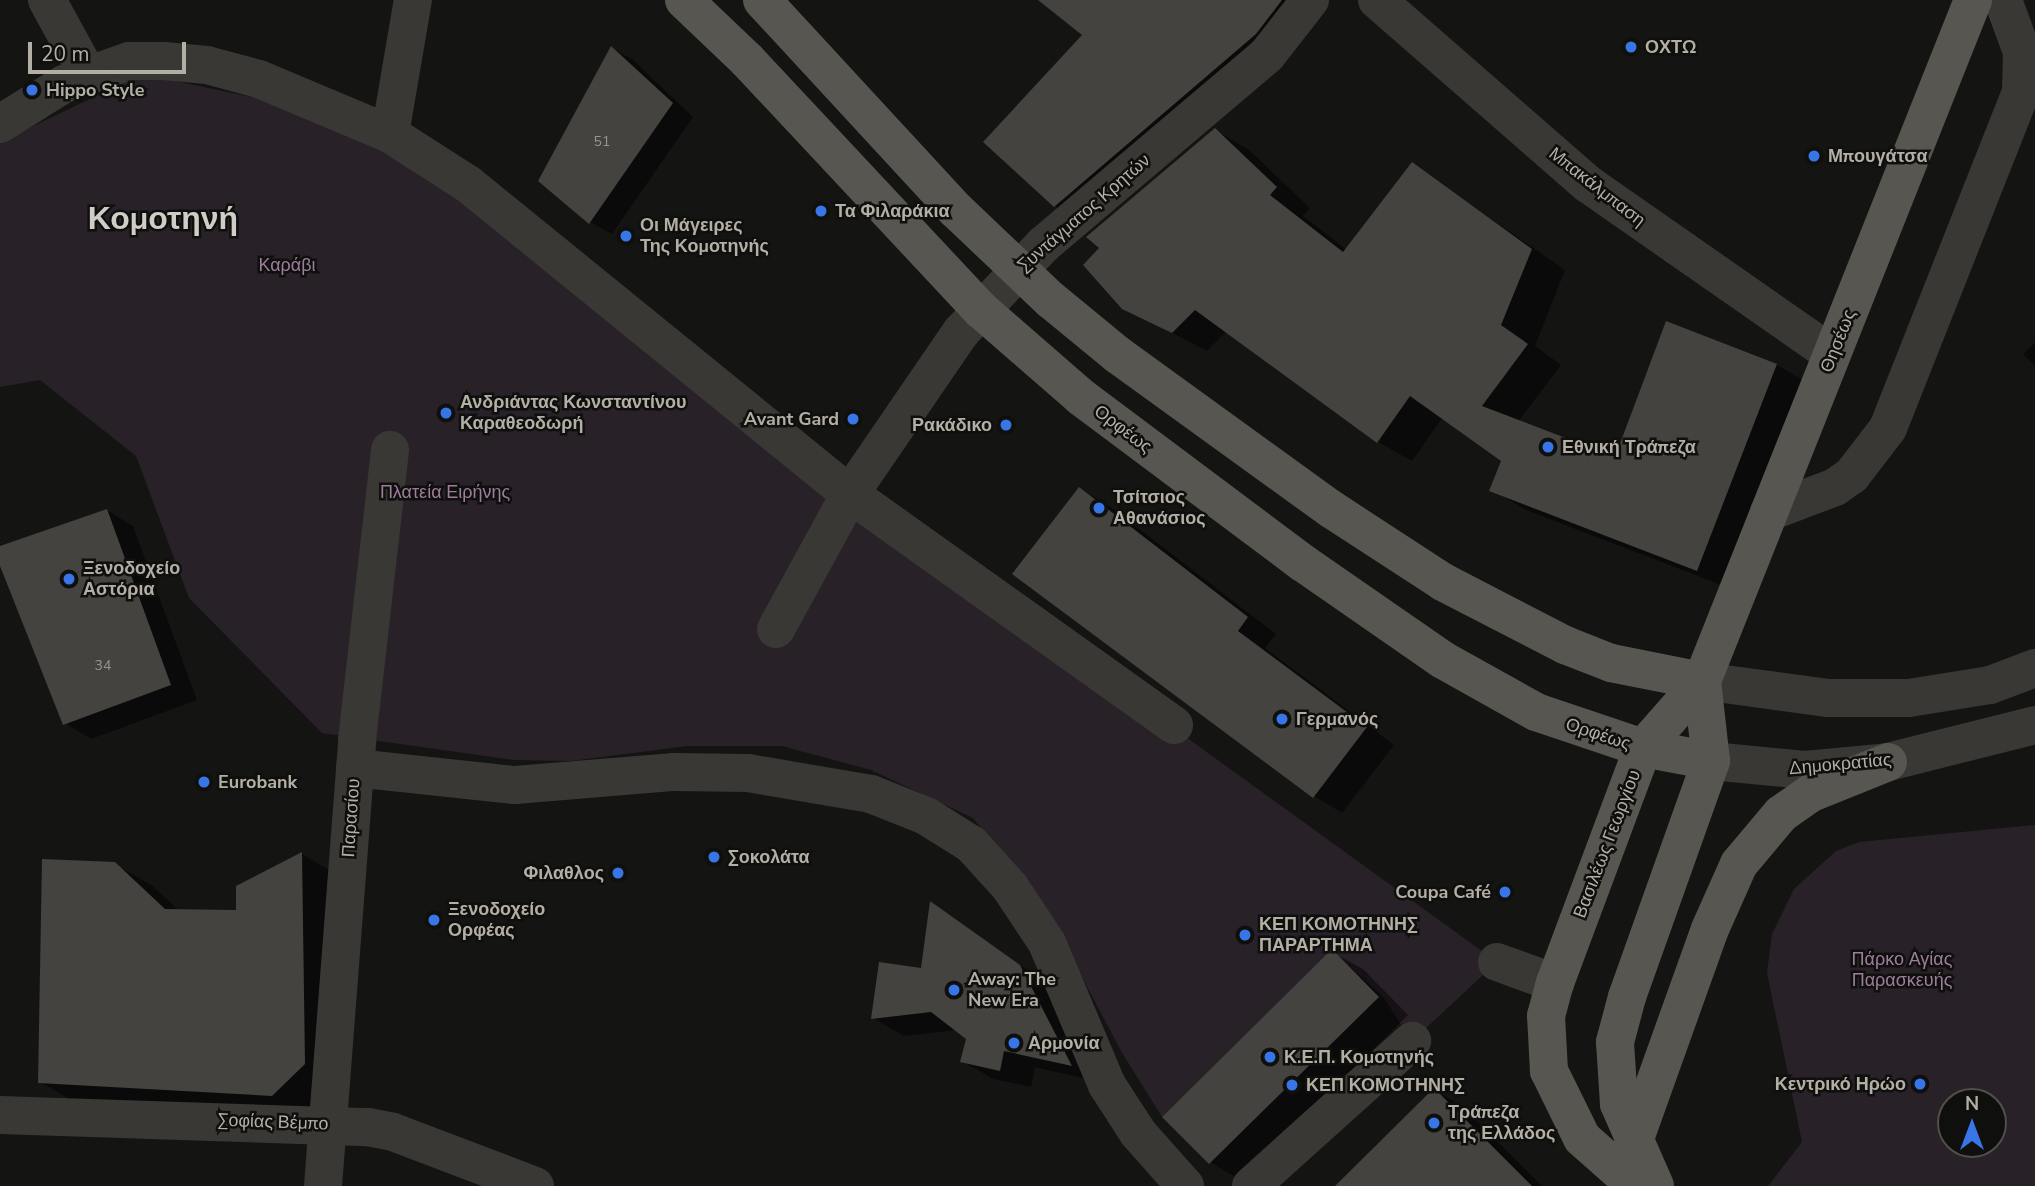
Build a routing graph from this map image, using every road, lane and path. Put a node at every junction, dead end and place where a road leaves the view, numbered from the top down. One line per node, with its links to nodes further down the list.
1 (47, 0): 9 (street)
2 (413, 0): 11 (street)
3 (684, 0): 13 (main road, Ορφέως)
4 (762, 0): 12 (main road)
5 (1310, 0): 12 (street, Συντάγματος Κρητών)
6 (1377, 0): 14 (street, Μπακάλμπαση)
7 (1973, 0): 14 (main road, Θησέως)
8 (2003, 0): 17 (street)
9 (88, 75): 10 (street); 11 (street)
10 (0, 124)
11 (390, 134): 16 (street)
12 (1018, 270): 13 (street, Συντάγματος Κρητών); 20 (main road)
13 (981, 310): 16 (street, Συντάγματος Κρητών); 23 (main road, Ορφέως)
14 (1832, 354): 17 (main road, Θησέως)
15 (390, 450): 26 (street, Παρασίου)
16 (850, 494): 18 (street, Συντάγματος Κρητών); 21 (street)
17 (1769, 512): 20 (main road, Θησέως)
18 (776, 629)
19 (2035, 668): 20 (street)
20 (1702, 681): 23 (main road, Βασιλέως Γεωργίου); 24 (main road)
21 (1174, 725)
22 (2035, 725): 25 (street, Δημοκρατίας)
23 (1643, 748): 24 (main road, Δημοκρατίας); 28 (main road, Βασιλέως Γεωργίου)
24 (1711, 761): 25 (street, Δημοκρατίας); 32 (main road)
25 (1888, 762): 32 (main road)
26 (355, 768): 31 (street, Παρασίου); 35 (street)
27 (1497, 962): 28 (street)
28 (1555, 984): 37 (main road, Βασιλέως Γεωργίου)
29 (1412, 1041): 36 (street)
30 (0, 1115): 31 (street, Σοφίας Βέμπο)
31 (330, 1123): 33 (street, Παρασίου); 34 (street, Σοφίας Βέμπο)
32 (1633, 1144): 38 (main road)
33 (323, 1186)
34 (535, 1186)
35 (1185, 1186)
36 (1251, 1186)
37 (1636, 1186)
38 (1655, 1186)

